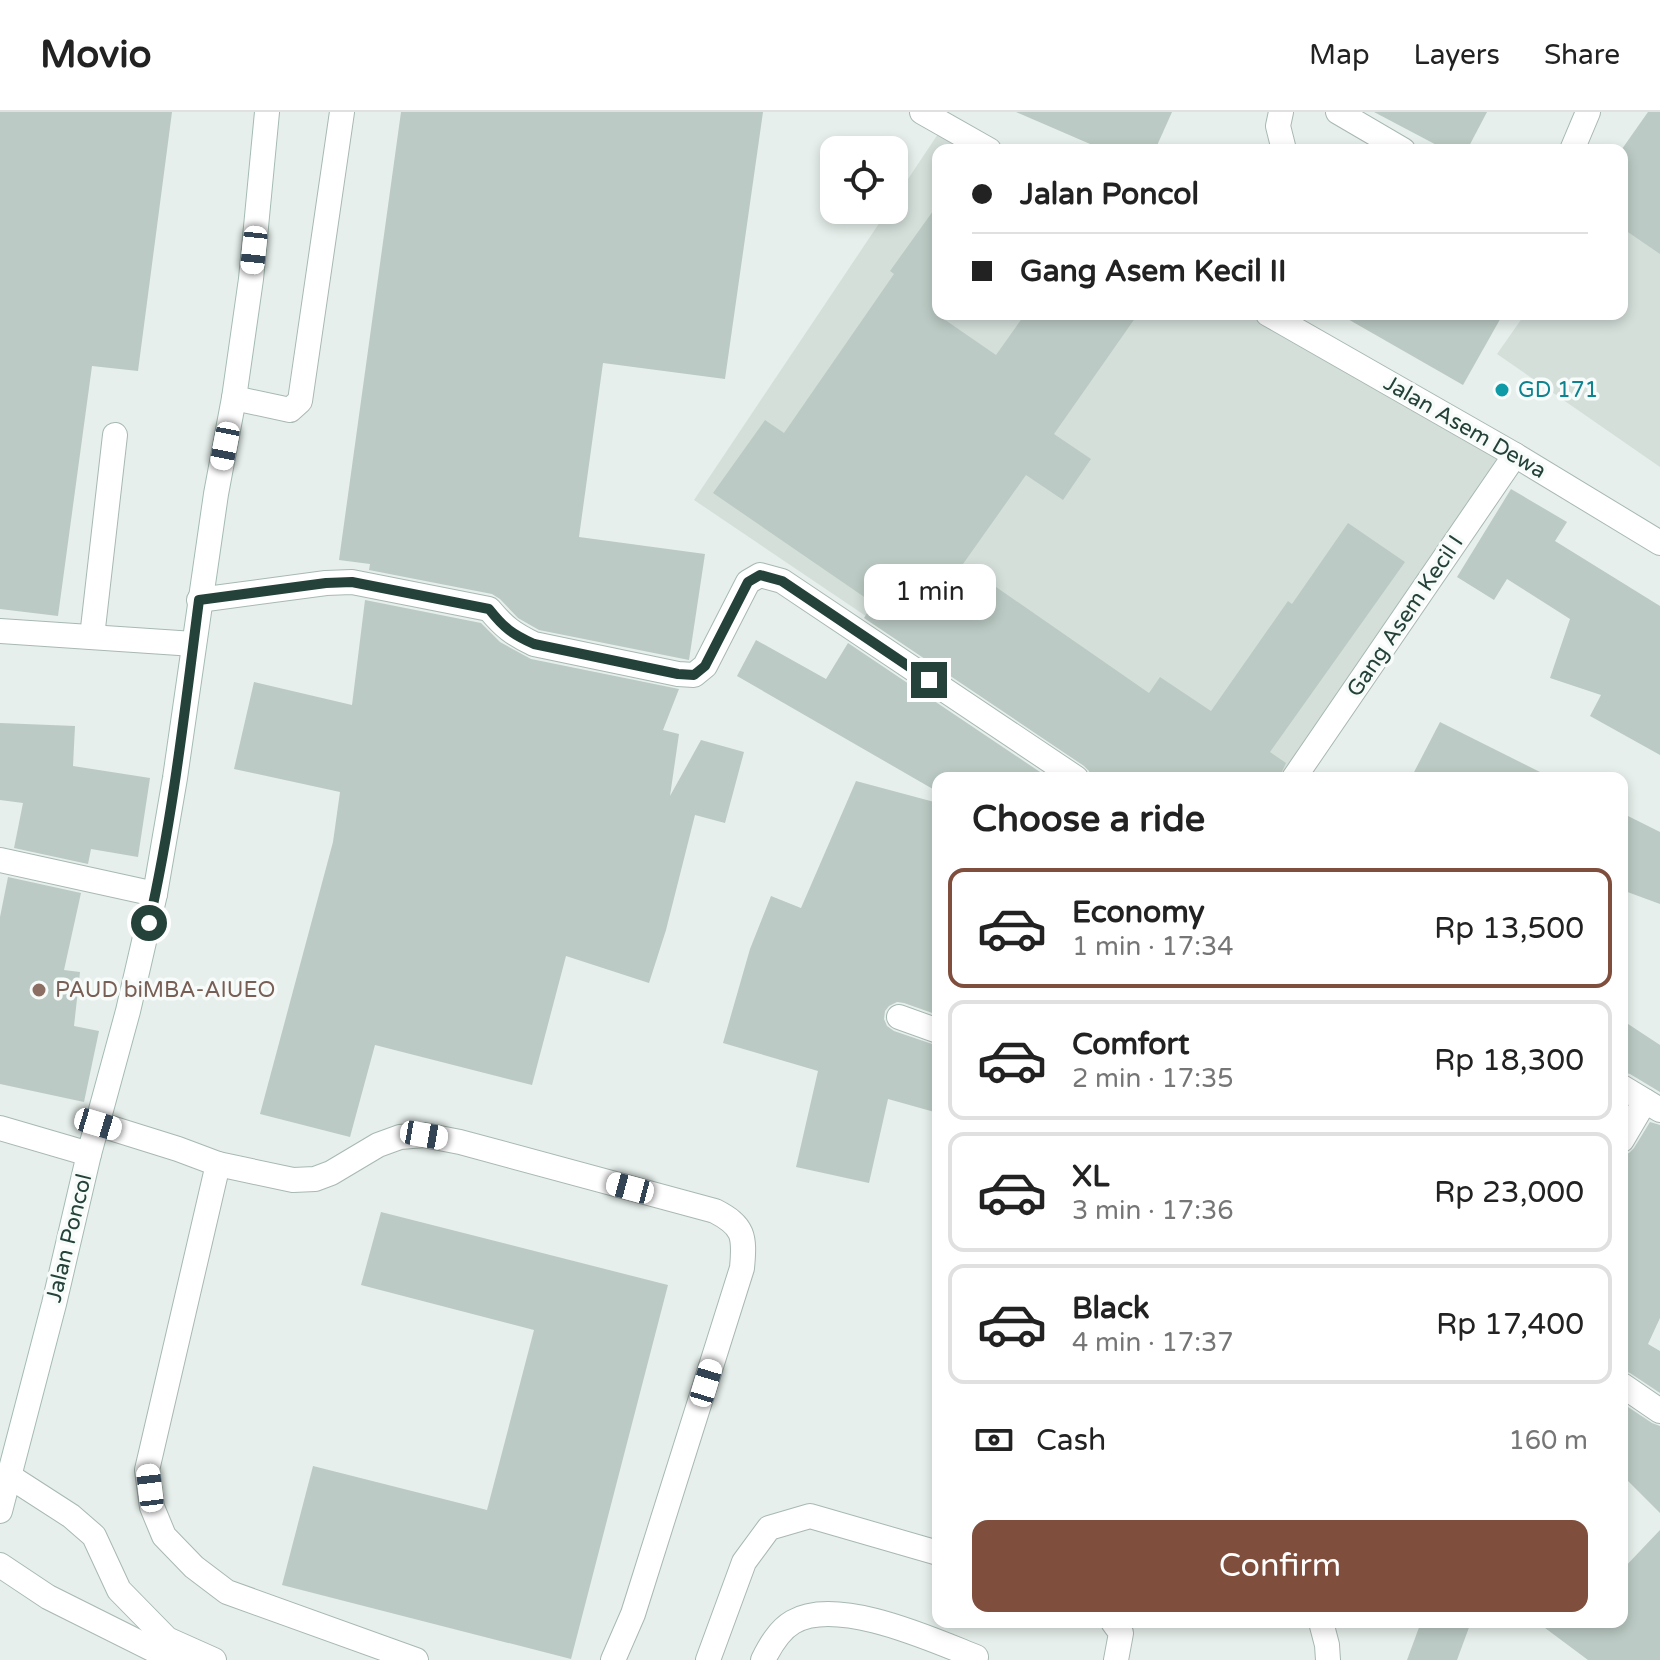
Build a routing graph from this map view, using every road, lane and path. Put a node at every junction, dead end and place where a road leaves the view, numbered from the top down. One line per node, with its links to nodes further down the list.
1 (267, 112): 12 (street, Jalan Poncol)
2 (342, 112): 12 (street)
3 (922, 112): 7 (street)
4 (1281, 112): 8 (street)
5 (1338, 112): 9 (street)
6 (1588, 112): 10 (street)
7 (978, 144)
8 (1282, 144)
9 (1384, 144)
10 (1575, 144)
11 (1279, 320): 14 (street, Jalan Asem Dewa)
12 (234, 398): 16 (street, Jalan Poncol)
13 (115, 435): 18 (street)
14 (1515, 455): 15 (street, Jalan Asem Dewa); 21 (street, Gang Asem Kecil I)
15 (1660, 543)
16 (199, 600): 19 (street, Jalan Poncol); 20 (street)
17 (0, 631): 18 (street)
18 (92, 637): 19 (street)
19 (194, 644): 23 (street, Jalan Poncol)
20 (1067, 772)
21 (1298, 772)
22 (0, 860): 23 (street)
23 (155, 894): 28 (street, Jalan Poncol)
24 (899, 1017): 25 (street)
25 (932, 1029)
26 (1628, 1091): 27 (street)
27 (1652, 1105): 30 (street)
28 (98, 1124): 31 (street, Jalan Poncol); 32 (street)
29 (0, 1128): 31 (street)
30 (1628, 1133)
31 (89, 1154): 35 (street, Jalan Poncol)
32 (218, 1164): 44 (street); 45 (street)
33 (1628, 1389): 34 (street)
34 (1660, 1411)
35 (4, 1474): 36 (street, Jalan Poncol); 43 (street)
36 (0, 1511)
37 (932, 1551): 46 (street)
38 (0, 1565): 42 (street)
39 (1117, 1628): 48 (street)
40 (1323, 1628): 49 (street)
41 (976, 1657): 47 (street)
42 (174, 1660)
43 (214, 1660)
44 (416, 1660)
45 (613, 1660)
46 (708, 1660)
47 (763, 1660)
48 (1116, 1660)
49 (1328, 1660)

